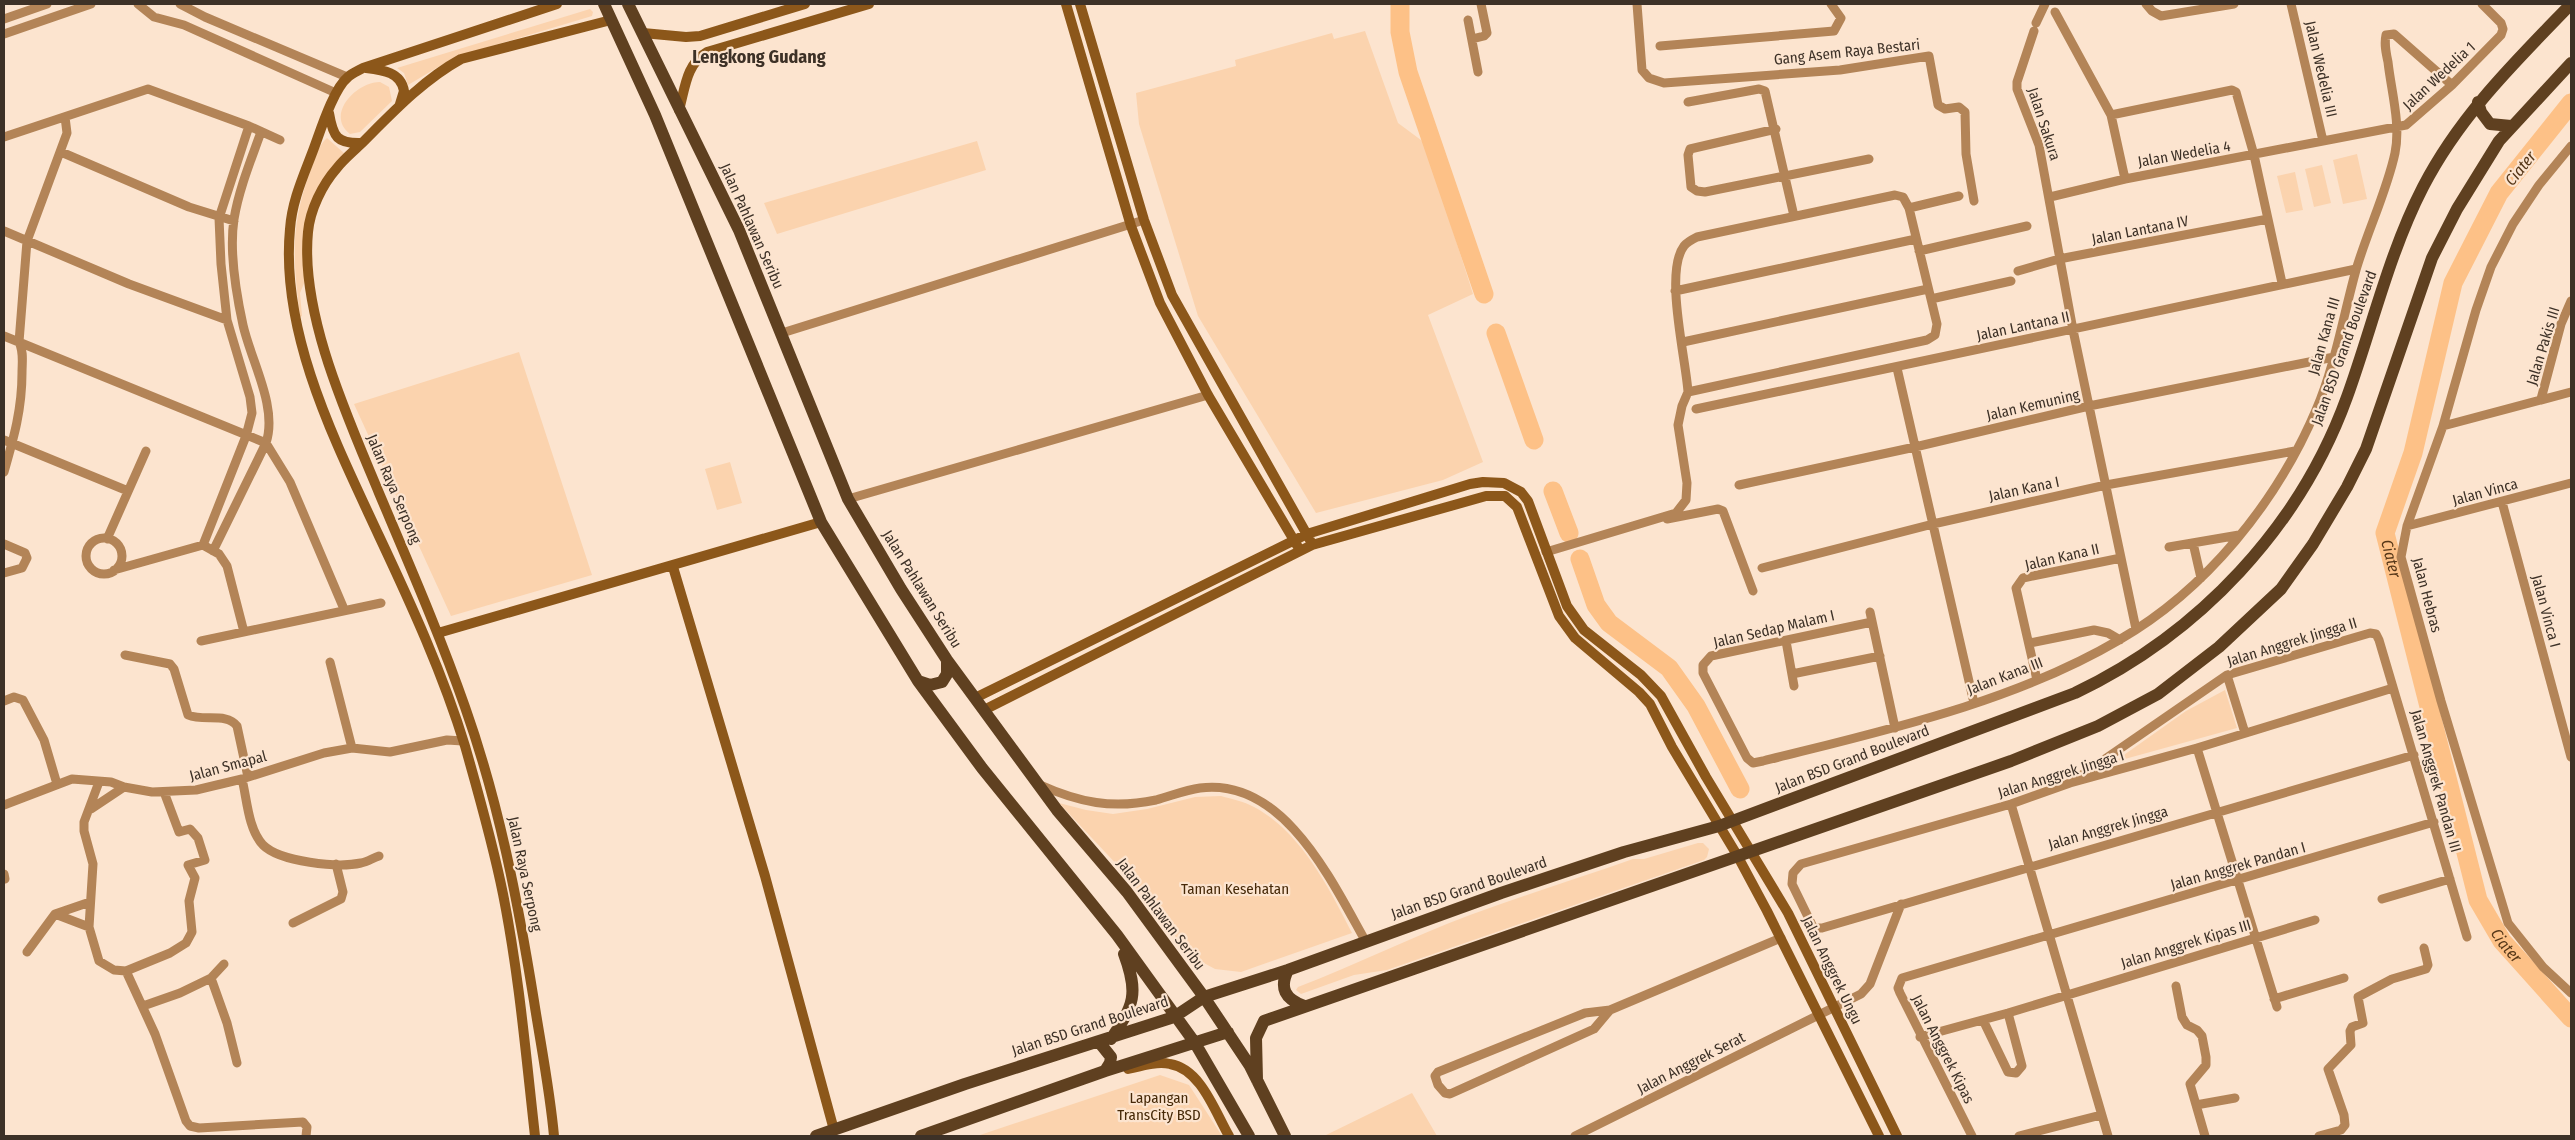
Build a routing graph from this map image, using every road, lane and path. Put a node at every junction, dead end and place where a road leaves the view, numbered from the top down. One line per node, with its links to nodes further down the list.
1 (47, 4): 22 (street)
2 (91, 4): 26 (street)
3 (138, 4): 35 (street)
4 (180, 4): 31 (street)
5 (557, 4): 33 (street, Jalan Raya Serpong)
6 (604, 4): 23 (main road)
7 (628, 4): 25 (main road, Jalan Pahlawan Seribu)
8 (805, 4): 27 (street)
9 (869, 4): 30 (street)
10 (1066, 4): 70 (street)
11 (1080, 4): 68 (street)
12 (1481, 4): 28 (street)
13 (1637, 4): 63 (street, Gang Asem Raya Bestari)
14 (1831, 4): 29 (street)
15 (2045, 4): 62 (street, Jalan Sakura)
16 (2146, 4): 17 (street)
17 (2234, 4)
18 (2291, 4): 53 (street, Jalan Wedelia III)
19 (2482, 4): 37 (street, Jalan Wedelia 1)
20 (2571, 4): 40 (main road, Jalan BSD Grand Boulevard)
21 (2055, 12): 44 (street)
22 (4, 19)
23 (611, 20): 41 (street, Jalan Raya Serpong); 118 (main road)
24 (1468, 20): 28 (street)
25 (643, 33): 27 (street); 42 (main road, Jalan Pahlawan Seribu)
26 (4, 34)
27 (700, 36): 30 (street)
28 (1472, 40): 34 (street)
29 (1660, 46)
30 (707, 52): 42 (street)
31 (305, 60): 35 (street); 36 (street)
32 (2571, 63): 47 (main road)
33 (363, 68): 36 (street, Jalan Raya Serpong); 41 (street)
34 (1478, 72)
35 (297, 76): 38 (street)
36 (347, 77): 38 (street, Jalan Raya Serpong)
37 (2452, 85): 48 (street, Jalan Wedelia 1); 48 (street, Jalan Kana III)
38 (336, 93): 43 (street, Jalan Raya Serpong)
39 (1688, 102): 49 (street)
40 (2478, 102): 47 (main road); 190 (main road, Jalan BSD Grand Boulevard)
41 (400, 104): 54 (street, Jalan Raya Serpong)
42 (680, 110): 89 (main road, Jalan Pahlawan Seribu)
43 (329, 113): 54 (street); 87 (street, Jalan Raya Serpong)
44 (2111, 115): 57 (street); 60 (street)
45 (66, 117): 46 (street); 51 (street); 56 (street)
46 (249, 126): 50 (street); 66 (street)
47 (2512, 126): 193 (main road)
48 (2396, 128): 53 (street, Jalan Wedelia 1); 77 (street, Jalan Kana III)
49 (1776, 129): 59 (street); 59 (street)
50 (261, 132): 52 (street); 69 (street)
51 (4, 137)
52 (280, 140)
53 (2323, 141): 57 (street, Jalan Wedelia 4)
54 (362, 143): 85 (street, Jalan Raya Serpong)
55 (2571, 146): 101 (street, Jalan Hebras)
56 (61, 152): 66 (street); 74 (street)
57 (2254, 156): 60 (street, Jalan Wedelia 4); 67 (street)
58 (1869, 159): 59 (street)
59 (1786, 175): 65 (street)
60 (2125, 179): 62 (street, Jalan Wedelia 4)
61 (1959, 196): 64 (street)
62 (2050, 197): 76 (street, Jalan Sakura)
63 (1974, 200)
64 (1909, 208): 65 (street); 73 (street)
65 (1794, 216): 82 (street)
66 (219, 218): 69 (street); 86 (street)
67 (2268, 219): 76 (street, Jalan Lantana IV); 80 (street)
68 (1144, 220): 70 (street); 121 (street)
69 (234, 221): 104 (street)
70 (1132, 226): 89 (street); 97 (street)
71 (2027, 226): 75 (street)
72 (4, 231): 74 (street)
73 (1916, 239): 75 (street); 82 (street)
74 (27, 241): 86 (street); 91 (street)
75 (1919, 251): 81 (street)
76 (2059, 259): 78 (street, Jalan Lantana IV); 88 (street, Jalan Sakura)
77 (2356, 269): 80 (street, Jalan Lantana II); 93 (street, Jalan Kana III)
78 (2018, 271)
79 (2011, 281): 83 (street)
80 (2282, 283): 88 (street, Jalan Lantana II)
81 (1928, 289): 83 (street); 92 (street)
82 (1675, 291): 92 (street)
83 (1931, 299): 95 (street)
84 (2571, 301): 98 (street, Jalan Pakis III)
85 (317, 317): 87 (street); 114 (street, Jalan Raya Serpong)
86 (227, 320): 102 (street)
87 (298, 323): 116 (street, Jalan Raya Serpong)
88 (2073, 330): 94 (street, Jalan Lantana II); 99 (street, Jalan Sakura)
89 (782, 333): 113 (main road, Jalan Pahlawan Seribu)
90 (4, 336): 91 (street)
91 (19, 342): 102 (street); 103 (street)
92 (1683, 342): 95 (street)
93 (2334, 357): 99 (street, Jalan Kemuning); 106 (street, Jalan Kana III)
94 (1897, 368): 100 (street, Jalan Lantana II); 105 (street)
95 (1688, 392): 117 (street)
96 (2571, 392): 98 (street)
97 (1208, 395): 113 (street); 124 (street)
98 (2541, 400): 101 (street)
99 (2089, 406): 105 (street, Jalan Kemuning); 111 (street, Jalan Sakura)
100 (1696, 409)
101 (2443, 426): 120 (street, Jalan Hebras)
102 (246, 436): 104 (street); 128 (street)
103 (8, 442): 108 (street); 112 (street)
104 (266, 443): 130 (street); 143 (street)
105 (1915, 447): 110 (street, Jalan Kemuning); 119 (street)
106 (2295, 451): 111 (street, Jalan Kana I); 122 (street, Jalan Kana III)
107 (146, 452): 112 (street)
108 (4, 472)
109 (2571, 483): 115 (street, Jalan Vinca)
110 (1739, 485)
111 (2106, 485): 119 (street, Jalan Kana I); 133 (street, Jalan Sakura)
112 (128, 491): 123 (street)
113 (848, 499): 158 (main road, Jalan Pahlawan Seribu)
114 (383, 502): 116 (street); 149 (street, Jalan Raya Serpong)
115 (2502, 502): 120 (street, Jalan Vinca); 176 (street, Jalan Vinca I)
116 (367, 509): 172 (street, Jalan Raya Serpong)
117 (1657, 520): 132 (street); 141 (street)
118 (821, 522): 134 (street); 163 (main road)
119 (1932, 524): 135 (street, Jalan Kana I); 168 (street)
120 (2406, 526): 222 (street, Jalan Hebras)
121 (1307, 534): 124 (street, Jalan Anggrek Ungu); 127 (street); 132 (street, Jalan Anggrek Ungu)
122 (2239, 535): 125 (street); 140 (street, Jalan Kana III)
123 (107, 539): 136 (street); 136 (street)
124 (1295, 541): 131 (street); 146 (street, Jalan Anggrek Ungu)
125 (2193, 543): 129 (street); 140 (street)
126 (4, 544): 137 (street)
127 (1312, 545): 131 (street); 139 (street)
128 (203, 546): 130 (street); 136 (street)
129 (2169, 547)
130 (214, 551): 148 (street)
131 (1301, 552): 151 (street)
132 (1546, 552): 138 (street, Jalan Anggrek Ungu)
133 (2121, 558): 147 (street, Jalan Sakura); 155 (street, Jalan Kana II)
134 (673, 567): 149 (street); 243 (street)
135 (1762, 568)
136 (114, 570)
137 (4, 573)
138 (1554, 573): 139 (street); 190 (street, Jalan Anggrek Ungu)
139 (1543, 577): 192 (street)
140 (2201, 578): 147 (street, Jalan Kana III)
141 (1753, 591)
142 (381, 603): 143 (street)
143 (344, 609): 148 (street)
144 (1870, 612): 145 (street)
145 (1872, 622): 154 (street, Jalan Sedap Malam I); 157 (street)
146 (1126, 624): 151 (street); 166 (street, Jalan Anggrek Ungu)
147 (2136, 629): 152 (street, Jalan Kana III)
148 (244, 632): 153 (street)
149 (438, 633): 184 (street, Jalan Raya Serpong)
150 (2376, 634): 161 (street, Jalan Anggrek Jingga II); 165 (street, Jalan Anggrek Pandan III)
151 (1131, 636): 169 (street)
152 (2120, 640): 155 (street, Jalan Kana III); 162 (street, Jalan Kana III)
153 (201, 641)
154 (1786, 641): 160 (street); 170 (street, Jalan Sedap Malam I)
155 (2030, 643): 162 (street, Jalan Kana II)
156 (125, 655): 177 (street)
157 (1880, 656): 160 (street); 170 (street)
158 (947, 660): 163 (main road); 166 (main road, Jalan Pahlawan Seribu)
159 (330, 662): 173 (street)
160 (1792, 674): 164 (street)
161 (2228, 675): 171 (street); 179 (street, Jalan Anggrek Jingga II)
162 (2037, 680): 168 (street, Jalan Kana III)
163 (918, 681): 209 (main road)
164 (1794, 686)
165 (2394, 688): 171 (street, Jalan Anggrek Jingga I); 175 (street, Jalan Anggrek Pandan III)
166 (975, 698): 169 (main road, Jalan Pahlawan Seribu)
167 (4, 701): 180 (street)
168 (1974, 703): 170 (street, Jalan Kana III)
169 (984, 710): 181 (main road, Jalan Pahlawan Seribu)
170 (1895, 728)
171 (2245, 733): 174 (street, Jalan Anggrek Jingga I)
172 (463, 741): 173 (street, Jalan Smapal); 185 (street, Jalan Raya Serpong)
173 (352, 748): 177 (street, Jalan Smapal)
174 (2197, 748): 179 (street, Jalan Anggrek Jingga I); 189 (street)
175 (2414, 755): 189 (street, Jalan Anggrek Jingga); 191 (street, Jalan Anggrek Pandan III)
176 (2571, 757)
177 (245, 778): 183 (street, Jalan Smapal); 196 (street)
178 (99, 782): 180 (street, Jalan Smapal); 182 (street, Jalan Smapal); 188 (street)
179 (2070, 783): 186 (street, Jalan Anggrek Jingga I)
180 (58, 784): 187 (street, Jalan Smapal)
181 (1038, 784): 213 (street); 224 (main road, Jalan Pahlawan Seribu)
182 (124, 787): 183 (street, Jalan Smapal); 188 (street)
183 (164, 792): 218 (street)
184 (494, 798): 185 (street); 248 (street, Jalan Raya Serpong)
185 (480, 802): 247 (street, Jalan Raya Serpong)
186 (2011, 804): 197 (street); 206 (street, Jalan Anggrek Jingga I)
187 (4, 806)
188 (91, 809): 201 (street)
189 (2216, 812): 197 (street, Jalan Anggrek Jingga); 199 (street)
190 (1733, 821): 192 (main road, Jalan BSD Grand Boulevard); 193 (street, Jalan Anggrek Ungu)
191 (2434, 822): 198 (street, Jalan Anggrek Pandan III); 199 (street, Jalan Anggrek Pandan I)
192 (1719, 826): 194 (street); 213 (main road, Jalan BSD Grand Boulevard)
193 (1752, 850): 194 (main road); 227 (street, Jalan Anggrek Ungu)
194 (1737, 855): 212 (street); 226 (main road)
195 (379, 856): 196 (street)
196 (336, 864): 205 (street)
197 (2028, 866): 202 (street, Jalan Anggrek Jingga); 208 (street)
198 (2450, 879): 200 (street); 211 (street, Jalan Anggrek Pandan III)
199 (2238, 880): 208 (street, Jalan Anggrek Pandan I); 210 (street)
200 (2382, 899)
201 (90, 902): 203 (street); 207 (street)
202 (1901, 904): 206 (street, Jalan Anggrek Jingga); 227 (street, Jalan Anggrek Serat)
203 (56, 914): 207 (street); 215 (street)
204 (2315, 920): 210 (street, Jalan Anggrek Kipas III)
205 (293, 923)
206 (1812, 925)
207 (89, 927): 218 (street)
208 (2050, 934): 223 (street); 234 (street, Jalan Anggrek Kipas)
209 (1117, 935): 231 (main road); 235 (main road)
210 (2256, 937): 220 (street); 223 (street, Jalan Anggrek Kipas III)
211 (2467, 937)
212 (1781, 938): 228 (street); 230 (street)
213 (1366, 942): 217 (main road, Jalan BSD Grand Boulevard)
214 (2424, 948): 245 (street)
215 (26, 952)
216 (224, 964): 219 (street)
217 (1288, 970): 224 (main road, Jalan BSD Grand Boulevard); 226 (main road)
218 (126, 971): 225 (street)
219 (211, 978): 225 (street); 237 (street)
220 (2344, 978)
221 (2176, 986): 241 (street)
222 (2571, 993)
223 (2066, 995): 229 (street, Jalan Anggrek Kipas III); 242 (street)
224 (1204, 997): 231 (main road, Jalan BSD Grand Boulevard); 233 (main road, Jalan Pahlawan Seribu)
225 (143, 1006): 244 (street)
226 (1304, 1006): 239 (main road)
227 (1834, 1008): 230 (street, Jalan Anggrek Serat); 256 (street, Jalan Anggrek Ungu)
228 (1610, 1010): 228 (street)
229 (2008, 1013): 232 (street, Jalan Anggrek Kipas III); 232 (street)
230 (1818, 1015): 254 (street, Jalan Anggrek Serat); 255 (street)
231 (1174, 1017): 235 (main road, Jalan BSD Grand Boulevard); 236 (main road)
232 (1983, 1020): 234 (street, Jalan Anggrek Kipas III)
233 (1228, 1032): 236 (main road); 239 (main road, Jalan Pahlawan Seribu)
234 (1920, 1037): 257 (street, Jalan Anggrek Kipas)
235 (1105, 1040): 238 (main road); 243 (main road, Jalan BSD Grand Boulevard)
236 (1195, 1043): 238 (main road); 252 (main road)
237 (237, 1063)
238 (1100, 1073): 250 (main road); 251 (street)
239 (1257, 1080): 253 (main road, Jalan Pahlawan Seribu)
240 (2235, 1098): 241 (street)
241 (2196, 1105): 260 (street)
242 (2101, 1115): 258 (street); 259 (street)
243 (834, 1130): 249 (main road, Jalan BSD Grand Boulevard)
244 (195, 1132): 246 (street)
245 (2342, 1133): 261 (street)
246 (306, 1136)
247 (535, 1136)
248 (554, 1136)
249 (816, 1136)
250 (921, 1136)
251 (1229, 1136)
252 (1249, 1136)
253 (1285, 1136)
254 (1575, 1136)
255 (1879, 1136)
256 (1897, 1136)
257 (1972, 1136)
258 (2019, 1136)
259 (2108, 1136)
260 (2205, 1136)
261 (2319, 1136)

